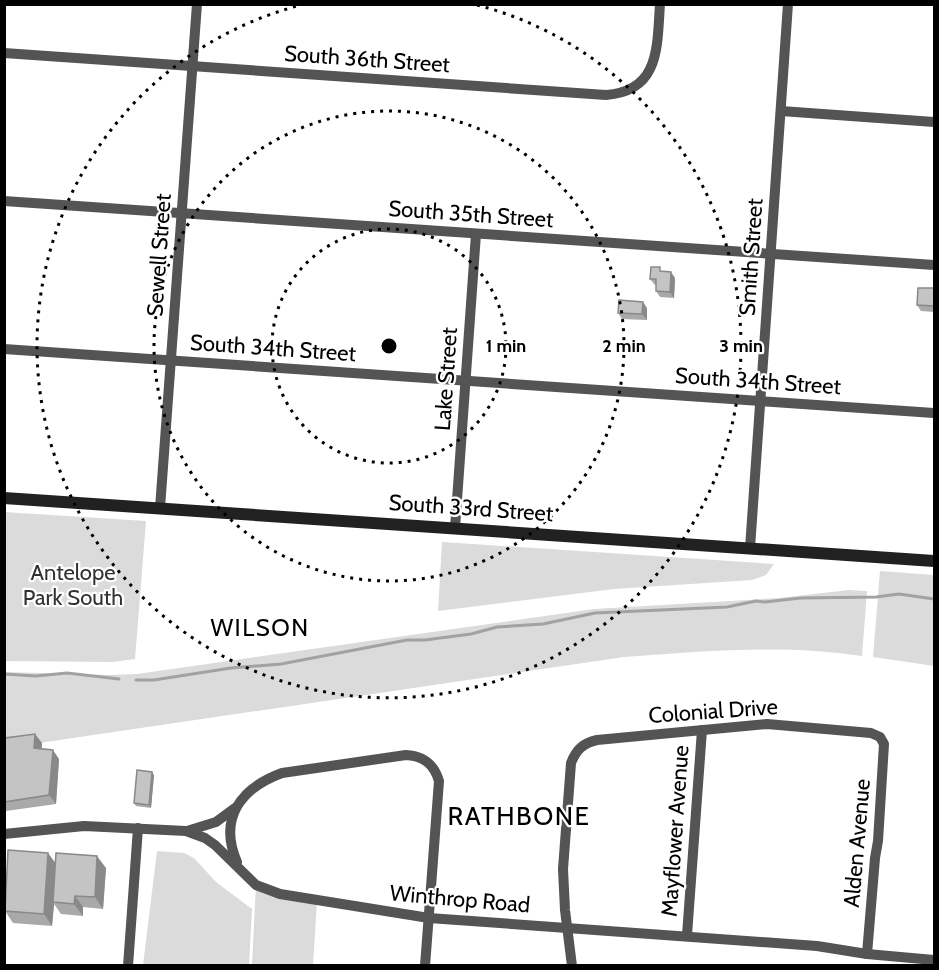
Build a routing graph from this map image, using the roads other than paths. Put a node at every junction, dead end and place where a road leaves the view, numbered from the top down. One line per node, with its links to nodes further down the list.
1 (197, 4): 5 (street, Sewell Street)
2 (660, 4): 5 (street, South 36th Street)
3 (788, 4): 6 (street, Smith Street)
4 (4, 53): 5 (street, South 36th Street)
5 (192, 66): 9 (street, Sewell Street)
6 (781, 111): 7 (street); 11 (street, Smith Street)
7 (934, 122)
8 (4, 201): 9 (street, South 35th Street)
9 (182, 213): 10 (street, South 35th Street); 14 (street, Sewell Street)
10 (476, 234): 11 (street, South 35th Street); 15 (street, Lake Street)
11 (771, 254): 12 (street, South 35th Street); 16 (street, Smith Street)
12 (934, 265)
13 (4, 349): 14 (street, South 34th Street)
14 (171, 360): 15 (street, South 34th Street); 19 (street, Sewell Street)
15 (465, 381): 16 (street, South 34th Street); 20 (street, Lake Street)
16 (760, 401): 17 (street, South 34th Street); 21 (street, Smith Street)
17 (934, 413)
18 (4, 498): 19 (main road, South 33rd Street)
19 (160, 508): 20 (main road, South 33rd Street)
20 (454, 528): 21 (main road, South 33rd Street)
21 (750, 548): 22 (main road, South 33rd Street)
22 (934, 561)
23 (702, 730): 24 (street, Colonial Drive); 31 (street, Colonial Drive); 32 (street, Mayflower Avenue)
24 (880, 736): 33 (street, Alden Avenue)
25 (237, 806): 27 (street); 29 (street); 30 (street)
26 (138, 828): 27 (street, Winthrop Road); 28 (street, Winthrop Road); 35 (street)
27 (186, 831): 29 (street, Winthrop Road)
28 (4, 834)
29 (241, 870): 30 (street, Winthrop Road)
30 (429, 918): 31 (street, Winthrop Road); 36 (street)
31 (567, 927): 32 (street, Winthrop Road); 37 (street)
32 (687, 935): 33 (street, Winthrop Road)
33 (867, 954): 34 (street, Winthrop Road)
34 (934, 960)
35 (128, 966)
36 (425, 966)
37 (572, 966)

